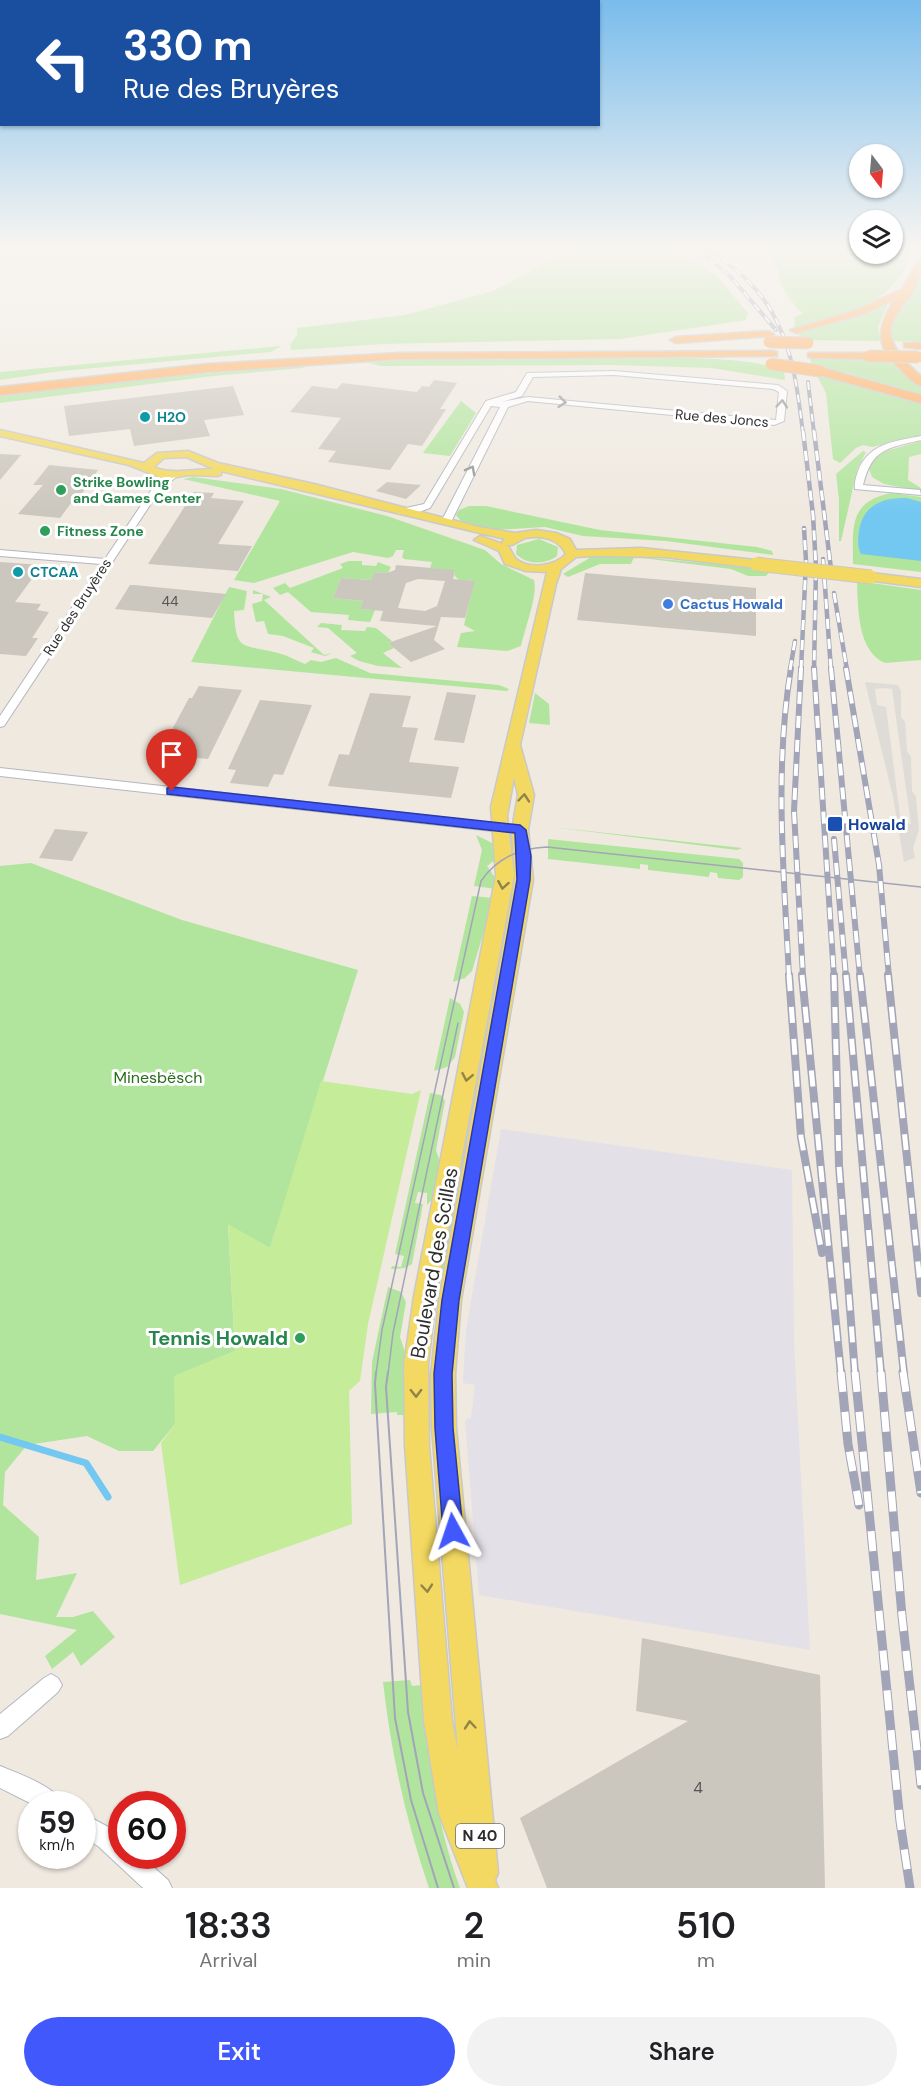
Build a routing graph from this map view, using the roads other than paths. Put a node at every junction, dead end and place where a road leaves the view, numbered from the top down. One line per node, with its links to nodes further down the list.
1 (786, 337): 5 (highway)
2 (885, 337): 8 (highway)
3 (664, 341): 5 (highway)
4 (591, 342): 6 (highway)
5 (771, 348): 6 (highway); 7 (highway, bridge); 10 (highway); 11 (highway, bridge)
6 (381, 351): 9 (highway)
7 (917, 352)
8 (921, 382)
9 (0, 384)
10 (0, 391)
11 (921, 399)
12 (489, 404): 13 (street, Rue des Joncs); 13 (street, Rue des Joncs, one-way to 12); 16 (street)
13 (505, 405): 18 (street)
14 (0, 433): 17 (main road)
15 (921, 438): 22 (street)
16 (464, 447): 18 (street); 26 (street)
17 (79, 448): 19 (main road); 21 (main road)
18 (482, 450): 28 (street, one-way to 18)
19 (161, 455): 20 (main road); 21 (main road)
20 (196, 459): 23 (main road); 25 (main road)
21 (152, 471): 24 (main road); 27 (street)
22 (861, 471): 29 (street); 29 (street)
23 (189, 472): 24 (main road); 25 (main road)
24 (173, 476): 27 (street)
25 (270, 478): 32 (main road)
26 (439, 488): 28 (street); 30 (street)
27 (155, 491): 38 (street, Rue des Bruyères)
28 (460, 491): 31 (street)
29 (920, 494)
30 (433, 498): 31 (street); 32 (street)
31 (454, 501): 33 (street)
32 (401, 512): 33 (main road); 36 (main road)
33 (446, 522): 34 (main road)
34 (517, 537): 35 (main road); 36 (main road)
35 (569, 548): 39 (main road); 41 (main road, bridge)
36 (504, 549): 40 (main road)
37 (0, 553): 38 (street)
38 (107, 562): 45 (street, Rue des Bruyères)
39 (556, 566): 40 (main road); 44 (main road, Boulevard des Scillas / N 40)
40 (530, 568): 44 (main road, Boulevard des Scillas / N 40)
41 (871, 574): 42 (main road); 43 (main road)
42 (921, 577)
43 (921, 583)
44 (541, 622): 46 (main road, Boulevard des Scillas / N 40)
45 (0, 724)
46 (513, 746): 48 (main road, Boulevard des Scillas / N 40); 48 (main road, Boulevard des Scillas / N 40, one-way to 46)
47 (0, 772): 48 (street)
48 (509, 829): 55 (main road, Boulevard des Scillas / N 40, one-way to 48); 55 (main road, Boulevard des Scillas / N 40, one-way to 55)
49 (51, 1685): 50 (street)
50 (0, 1728)
51 (0, 1777): 52 (street)
52 (30, 1791)
53 (139, 1869): 54 (street)
54 (160, 1888)
55 (484, 1888)

